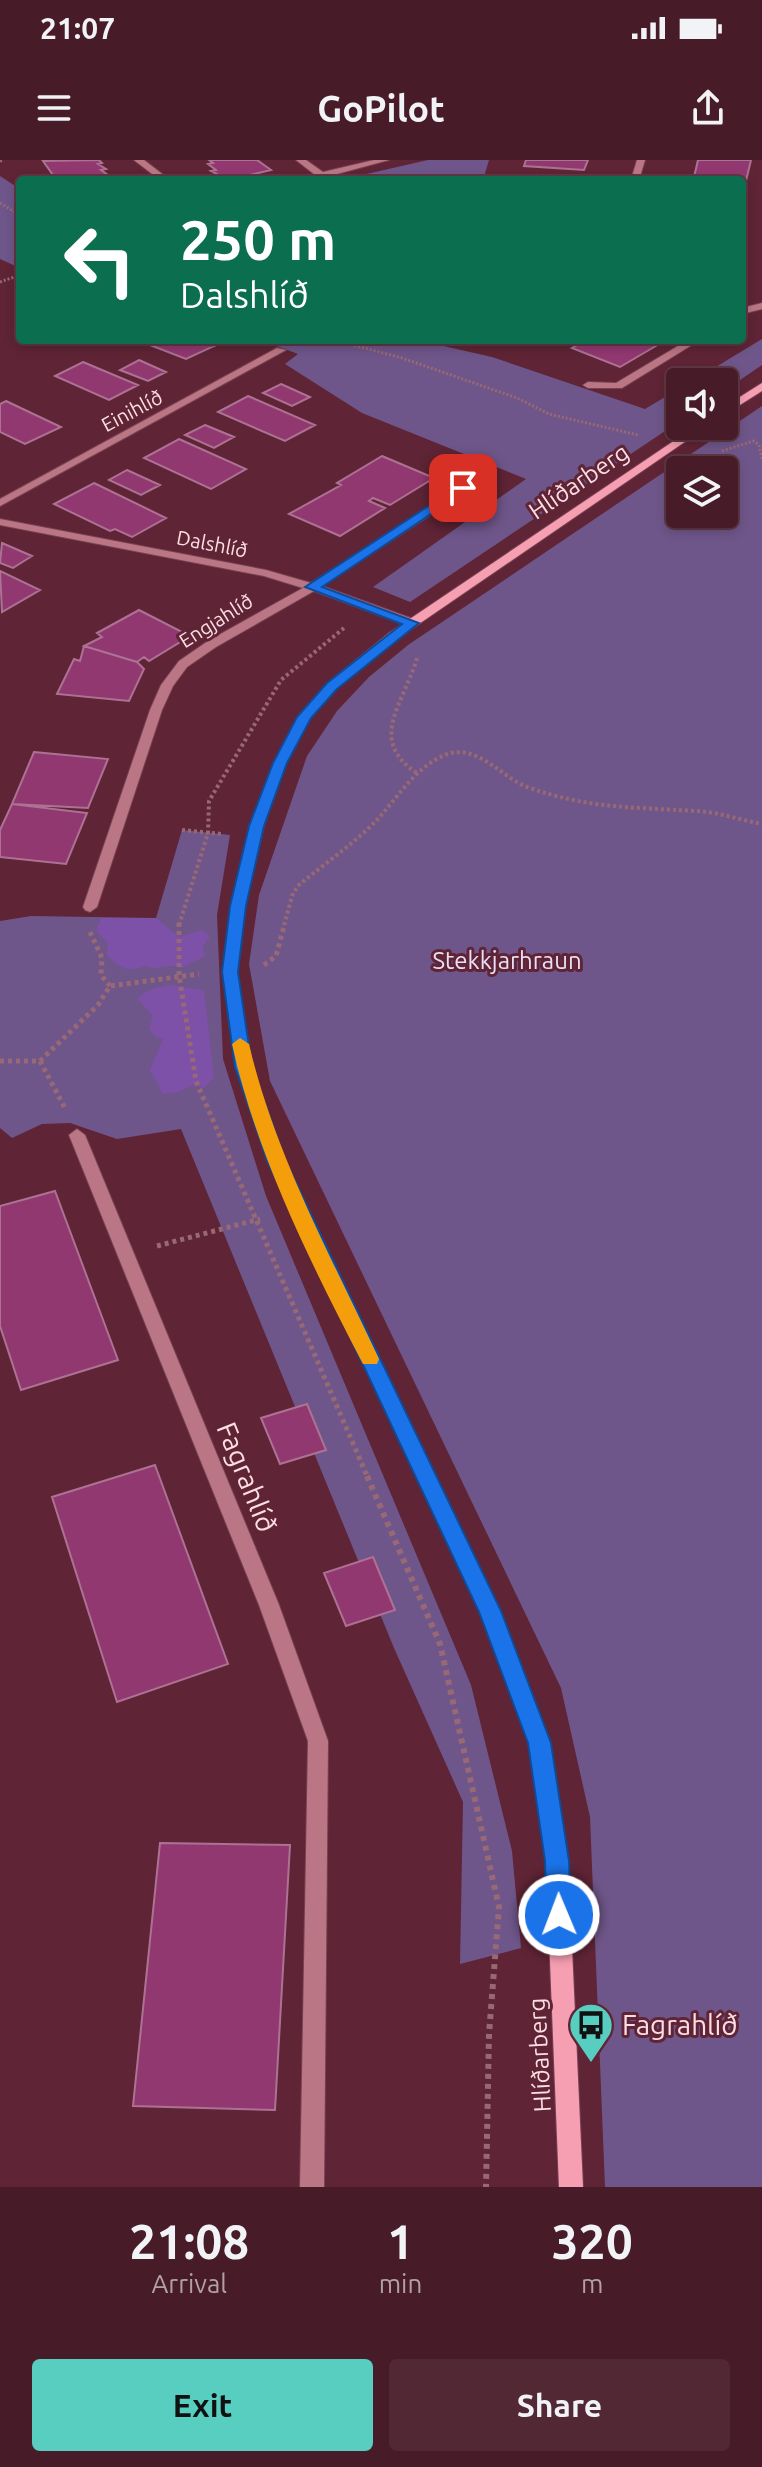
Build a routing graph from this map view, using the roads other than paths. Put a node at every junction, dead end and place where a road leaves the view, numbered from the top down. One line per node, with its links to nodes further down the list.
1 (138, 160): 5 (street)
2 (300, 160): 4 (street)
3 (385, 160): 4 (street)
4 (322, 175): 6 (street)
5 (160, 176)
6 (317, 176)
7 (688, 344): 9 (street)
8 (281, 350): 14 (street, Einihlíð)
9 (588, 385)
10 (762, 386): 11 (street)
11 (738, 402)
12 (683, 440): 17 (street, Hlíðarberg)
13 (489, 472): 16 (street, Engjahlíð)
14 (0, 503)
15 (0, 522): 16 (street, Dalshlíð)
16 (312, 587): 17 (street, Dalshlíð); 18 (street, Engjahlíð)
17 (412, 623): 21 (street, Hlíðarberg)
18 (90, 907)
19 (77, 1135): 20 (street, Fagrahlíð)
20 (312, 2187)
21 (571, 2187)

